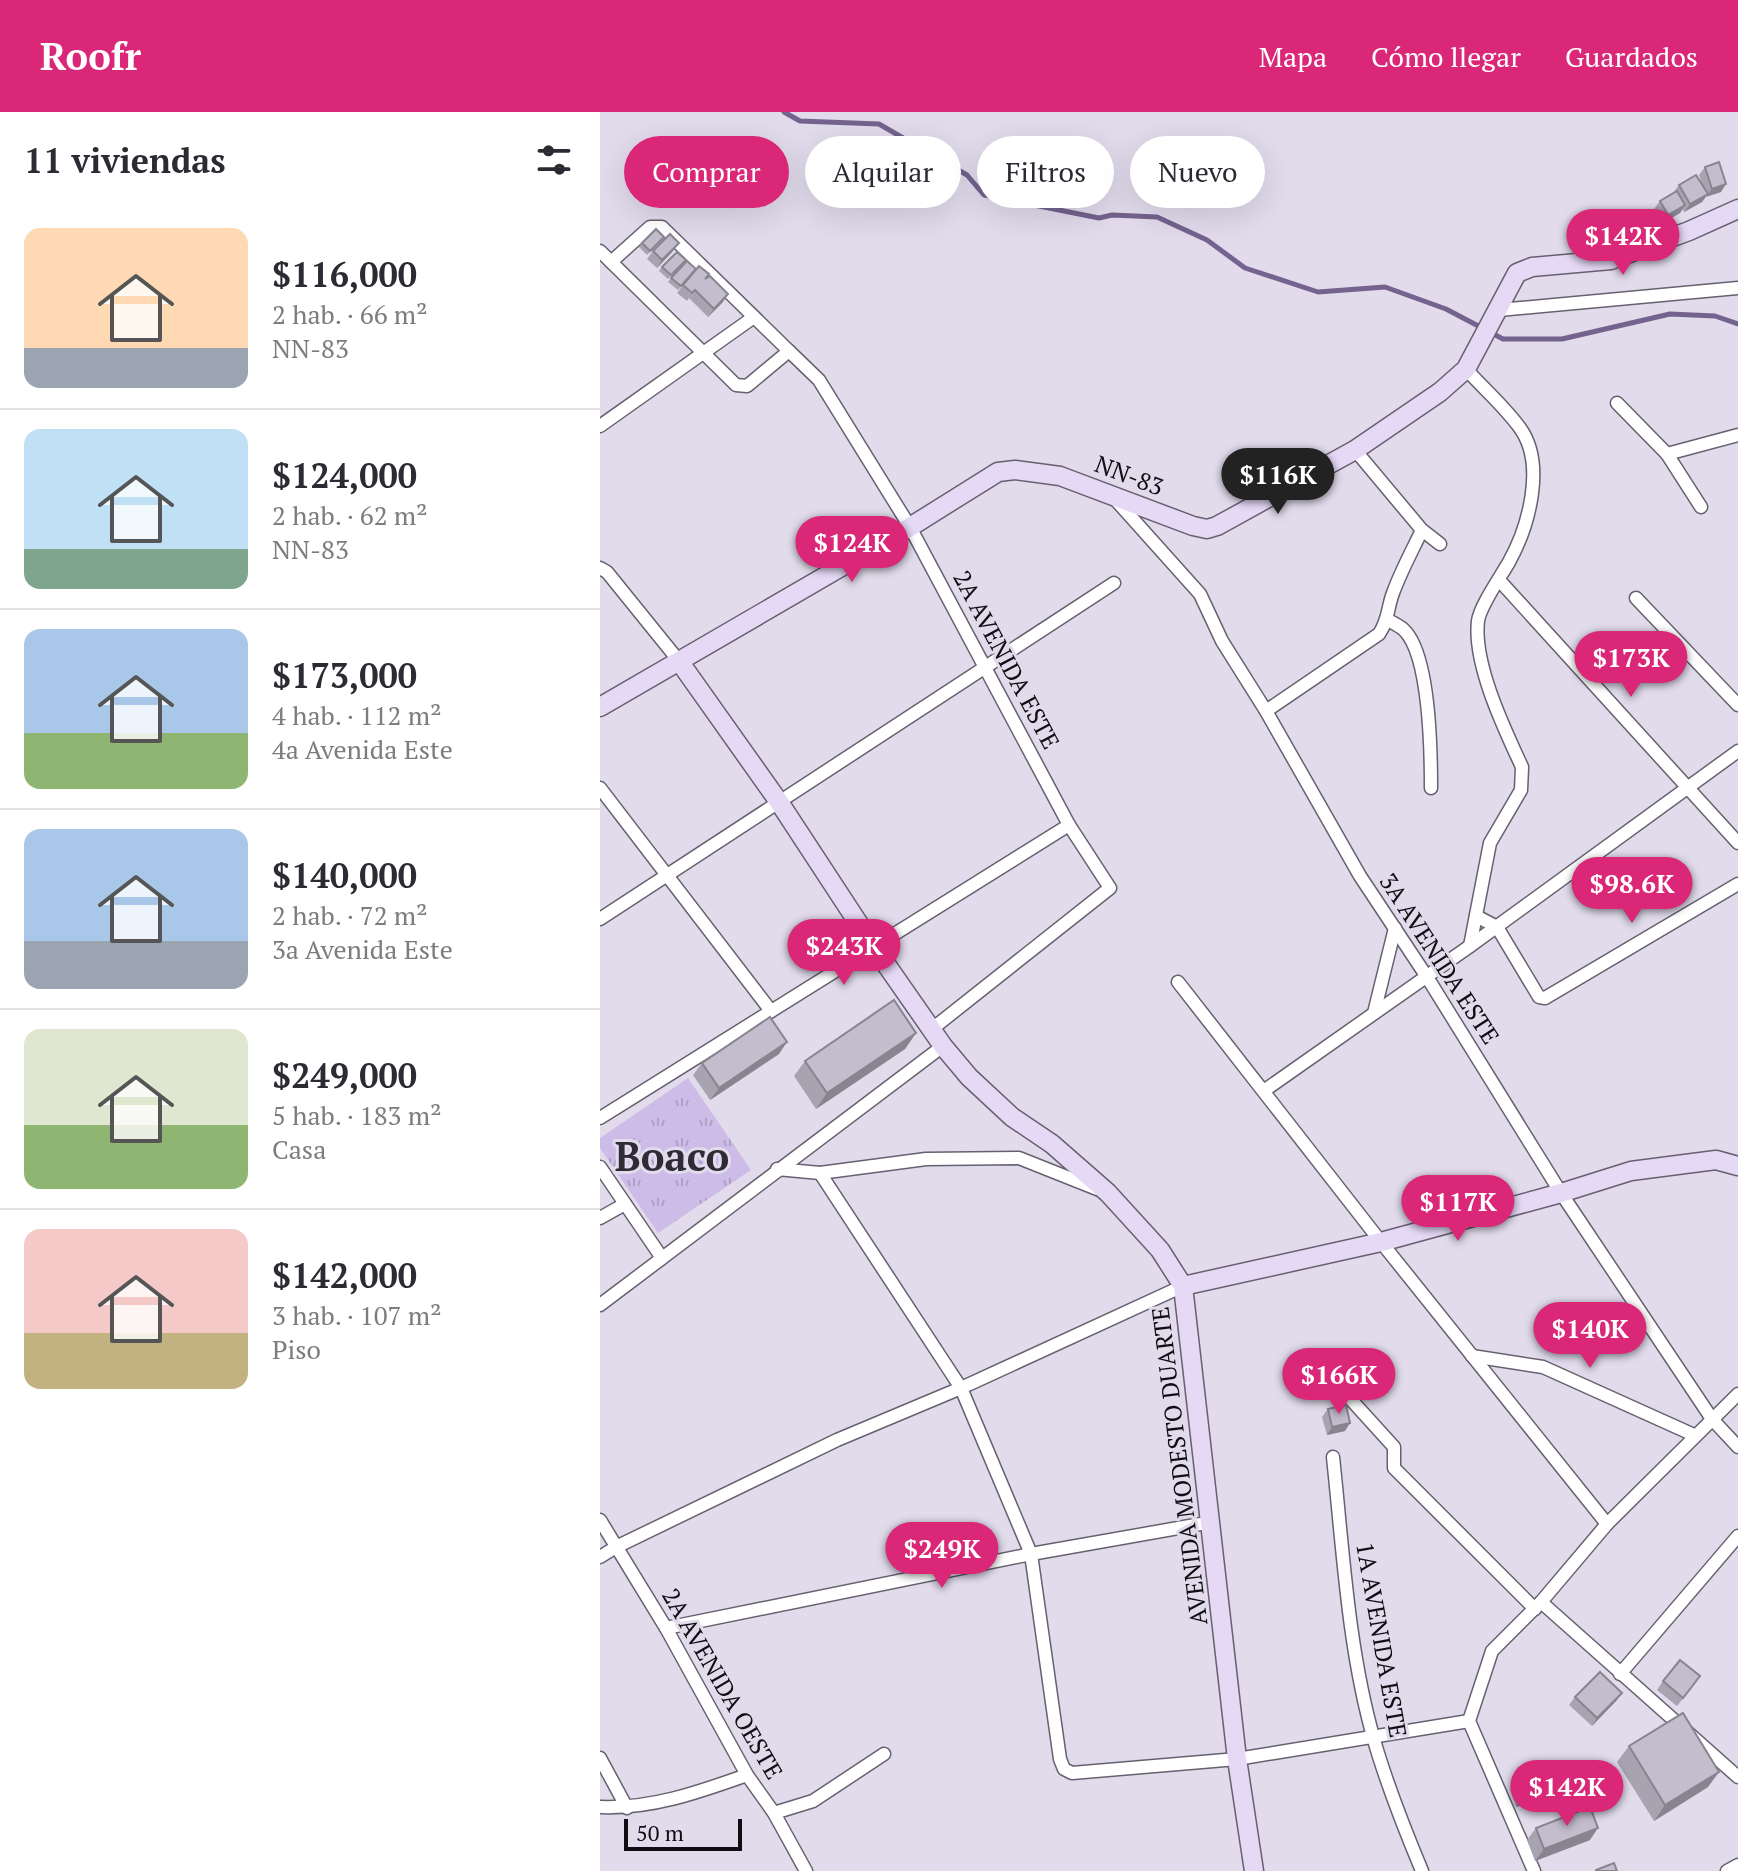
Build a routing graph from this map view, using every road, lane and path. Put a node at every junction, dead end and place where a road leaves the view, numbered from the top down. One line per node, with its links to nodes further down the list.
1 (1738, 209): 5 (main road, NN-83 / NN-83)
2 (600, 251): 3 (street)
3 (611, 262): 6 (street, 2A AVENIDA ESTE); 8 (street)
4 (1738, 288): 5 (street)
5 (1497, 313): 9 (main road, NN-83 / NN-83)
6 (754, 317): 7 (street, 2A AVENIDA ESTE); 8 (street)
7 (789, 351): 8 (street); 17 (street, 2A AVENIDA ESTE)
8 (704, 354): 11 (street)
9 (1466, 369): 13 (main road, NN-83 / NN-83); 21 (street)
10 (1617, 403): 14 (street)
11 (600, 426)
12 (1738, 435): 14 (street)
13 (1355, 450): 15 (main road, NN-83 / NN-83); 18 (street)
14 (1667, 454): 16 (street)
15 (1109, 493): 17 (main road, NN-83 / NN-83); 29 (street, 3A AVENIDA ESTE)
16 (1701, 507)
17 (910, 527): 25 (main road, NN-83 / NN-83); 26 (street, 2A AVENIDA ESTE)
18 (1422, 530): 19 (street); 24 (street)
19 (1440, 544)
20 (600, 568): 25 (street)
21 (1499, 580): 31 (street); 39 (street)
22 (1114, 583): 26 (street)
23 (1636, 598): 27 (street)
24 (1388, 620): 29 (street); 33 (street)
25 (679, 661): 28 (main road, NN-83); 34 (main road, AVENIDA MODESTO DUARTE)
26 (985, 667): 34 (street); 35 (street, 2A AVENIDA ESTE)
27 (1738, 705)
28 (600, 707)
29 (1266, 711): 42 (street, 3A AVENIDA ESTE)
30 (1738, 751): 31 (street)
31 (1686, 787): 36 (street); 41 (street)
32 (600, 788): 37 (street)
33 (1431, 788)
34 (779, 802): 37 (street); 44 (main road, AVENIDA MODESTO DUARTE)
35 (1069, 825): 44 (street); 49 (street, 2A AVENIDA ESTE)
36 (1738, 843)
37 (668, 874): 40 (street); 47 (street)
38 (1738, 884): 41 (street)
39 (1476, 916): 41 (street); 43 (street)
40 (600, 919)
41 (1497, 927): 43 (street)
42 (1395, 928): 45 (street, 3A AVENIDA ESTE); 48 (street)
43 (1470, 946): 45 (street)
44 (874, 947): 47 (street); 49 (main road, AVENIDA MODESTO DUARTE)
45 (1427, 977): 48 (street); 58 (street, 3A AVENIDA ESTE)
46 (1178, 982): 51 (street)
47 (771, 1011): 52 (street)
48 (1374, 1013): 51 (street)
49 (932, 1029): 50 (main road, AVENIDA MODESTO DUARTE)
50 (943, 1046): 55 (street); 57 (main road, AVENIDA MODESTO DUARTE)
51 (1265, 1090): 61 (street)
52 (600, 1118)
53 (1738, 1166): 58 (main road)
54 (600, 1167): 59 (street)
55 (777, 1169): 56 (street); 62 (street)
56 (820, 1173): 57 (street); 66 (street)
57 (1108, 1193): 63 (main road, AVENIDA MODESTO DUARTE)
58 (1561, 1193): 61 (main road); 69 (street, 3A AVENIDA ESTE)
59 (625, 1204): 60 (street); 62 (street)
60 (600, 1218)
61 (1381, 1242): 63 (main road); 65 (street)
62 (662, 1258): 64 (street)
63 (1183, 1286): 66 (street); 74 (main road, AVENIDA MODESTO DUARTE)
64 (600, 1305)
65 (1472, 1356): 70 (street); 75 (street)
66 (961, 1388): 77 (street); 78 (street)
67 (1345, 1393): 80 (street)
68 (1738, 1394): 69 (street)
69 (1712, 1419): 70 (street); 71 (street, 3A AVENIDA ESTE)
70 (1694, 1435): 75 (street)
71 (1738, 1447)
72 (1333, 1457): 84 (street, 1A AVENIDA ESTE)
73 (600, 1520): 77 (street, 2A AVENIDA OESTE)
74 (1212, 1522): 78 (street); 87 (main road, AVENIDA MODESTO DUARTE)
75 (1607, 1524): 80 (street)
76 (1738, 1536): 82 (street)
77 (616, 1547): 79 (street); 81 (street, 2A AVENIDA OESTE)
78 (1031, 1554): 81 (street); 87 (street)
79 (600, 1557)
80 (1538, 1606): 82 (street); 83 (street)
81 (666, 1628): 88 (street, 2A AVENIDA OESTE)
82 (1620, 1674): 89 (street)
83 (1469, 1721): 84 (street); 97 (street)
84 (1373, 1737): 87 (street); 96 (street, 1A AVENIDA ESTE)
85 (884, 1754): 92 (street)
86 (600, 1758): 91 (street)
87 (1237, 1759): 95 (main road, AVENIDA MODESTO DUARTE)
88 (747, 1775): 91 (street); 92 (street, 2A AVENIDA OESTE)
89 (1738, 1777)
90 (600, 1807): 91 (street)
91 (627, 1808)
92 (774, 1813): 94 (street, 2A AVENIDA OESTE)
93 (1738, 1865): 98 (street)
94 (806, 1871)
95 (1254, 1871)
96 (1422, 1871)
97 (1534, 1871)
98 (1727, 1871)

